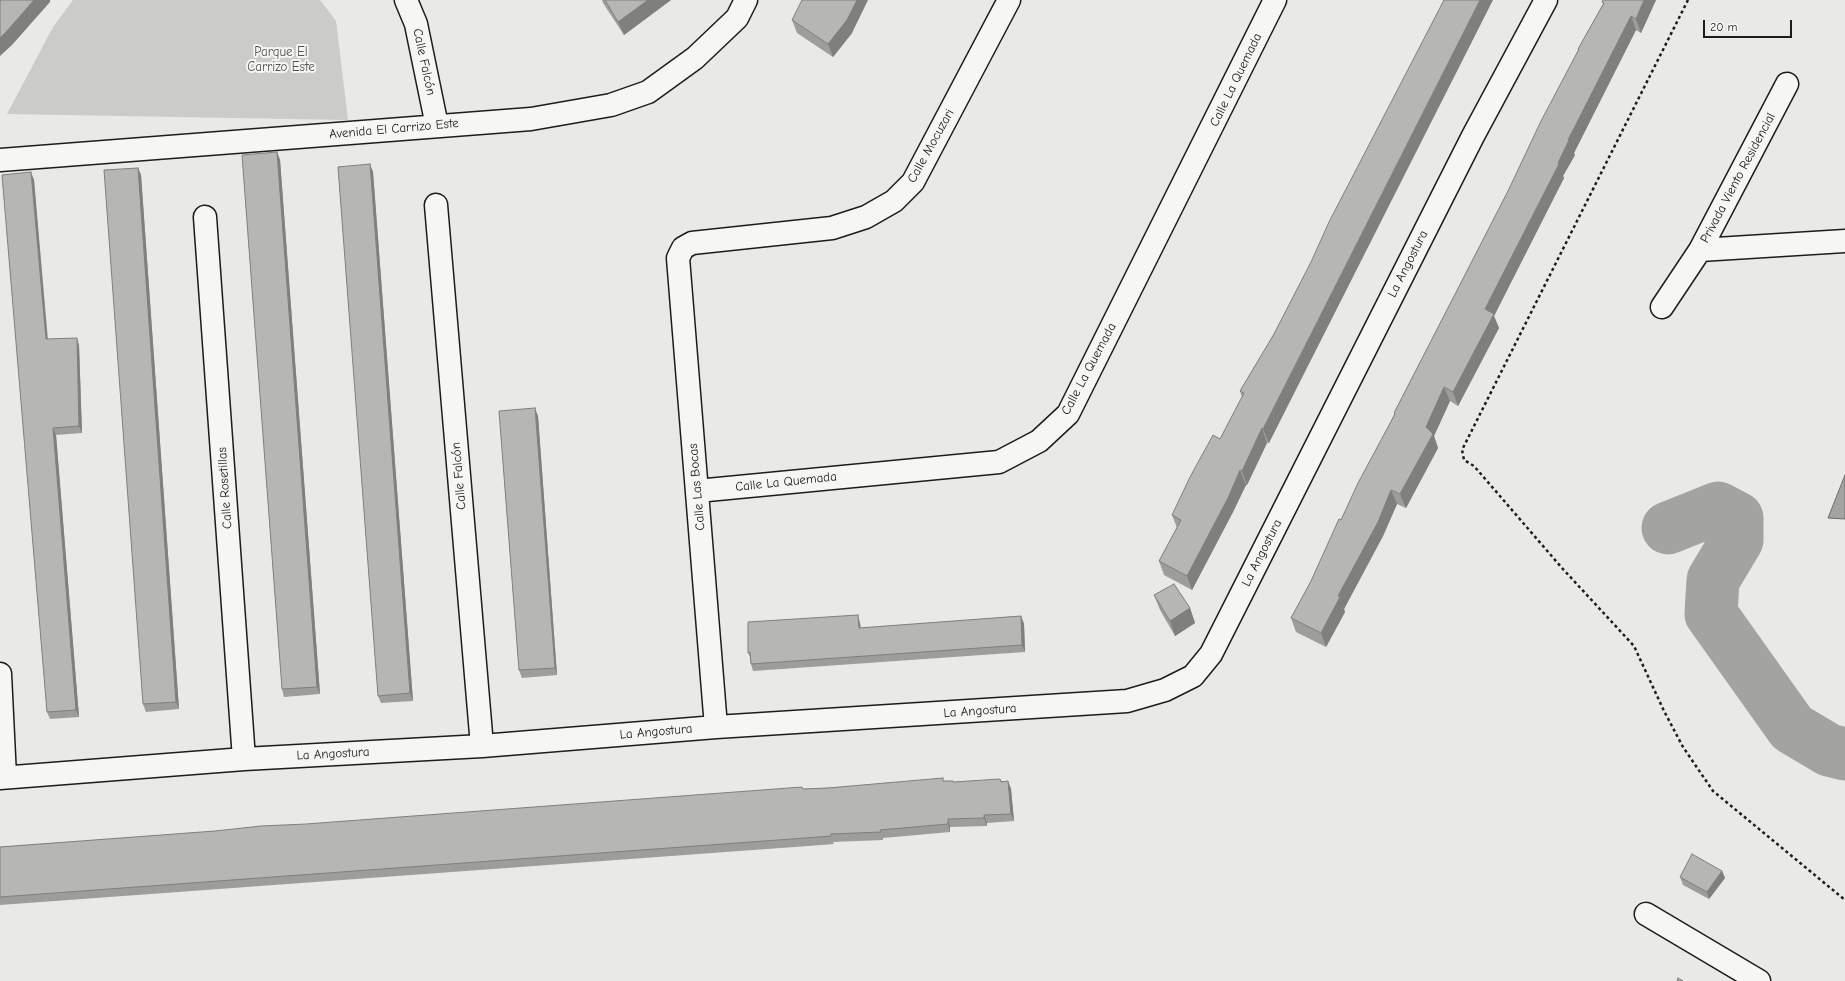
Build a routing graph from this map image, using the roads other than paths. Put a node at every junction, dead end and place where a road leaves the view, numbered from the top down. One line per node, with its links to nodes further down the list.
1 (406, 0): 7 (street, Calle Falcón)
2 (746, 0): 7 (street, Avenida El Carrizo Este)
3 (1009, 0): 12 (street, Calle Mocuzari)
4 (1275, 0): 15 (street, Calle La Quemada)
5 (1546, 0): 17 (street, La Angostura)
6 (1787, 84): 13 (street, Privada Viento Residencial)
7 (437, 126): 8 (street, Avenida El Carrizo Este)
8 (0, 160)
9 (436, 205): 18 (street, Calle Falcón)
10 (205, 217): 19 (street, Calle Rosetillas)
11 (1845, 242): 13 (street, Privada Viento Residencial)
12 (683, 248): 15 (street, Calle Las Bocas)
13 (1700, 250): 14 (street)
14 (1662, 307)
15 (697, 491): 17 (street, Calle Las Bocas)
16 (0, 674): 20 (street)
17 (716, 727): 18 (street, La Angostura)
18 (482, 746): 19 (street, La Angostura)
19 (244, 759): 20 (street, La Angostura)
20 (3, 777)
21 (1646, 914): 22 (street)
22 (1759, 981)

